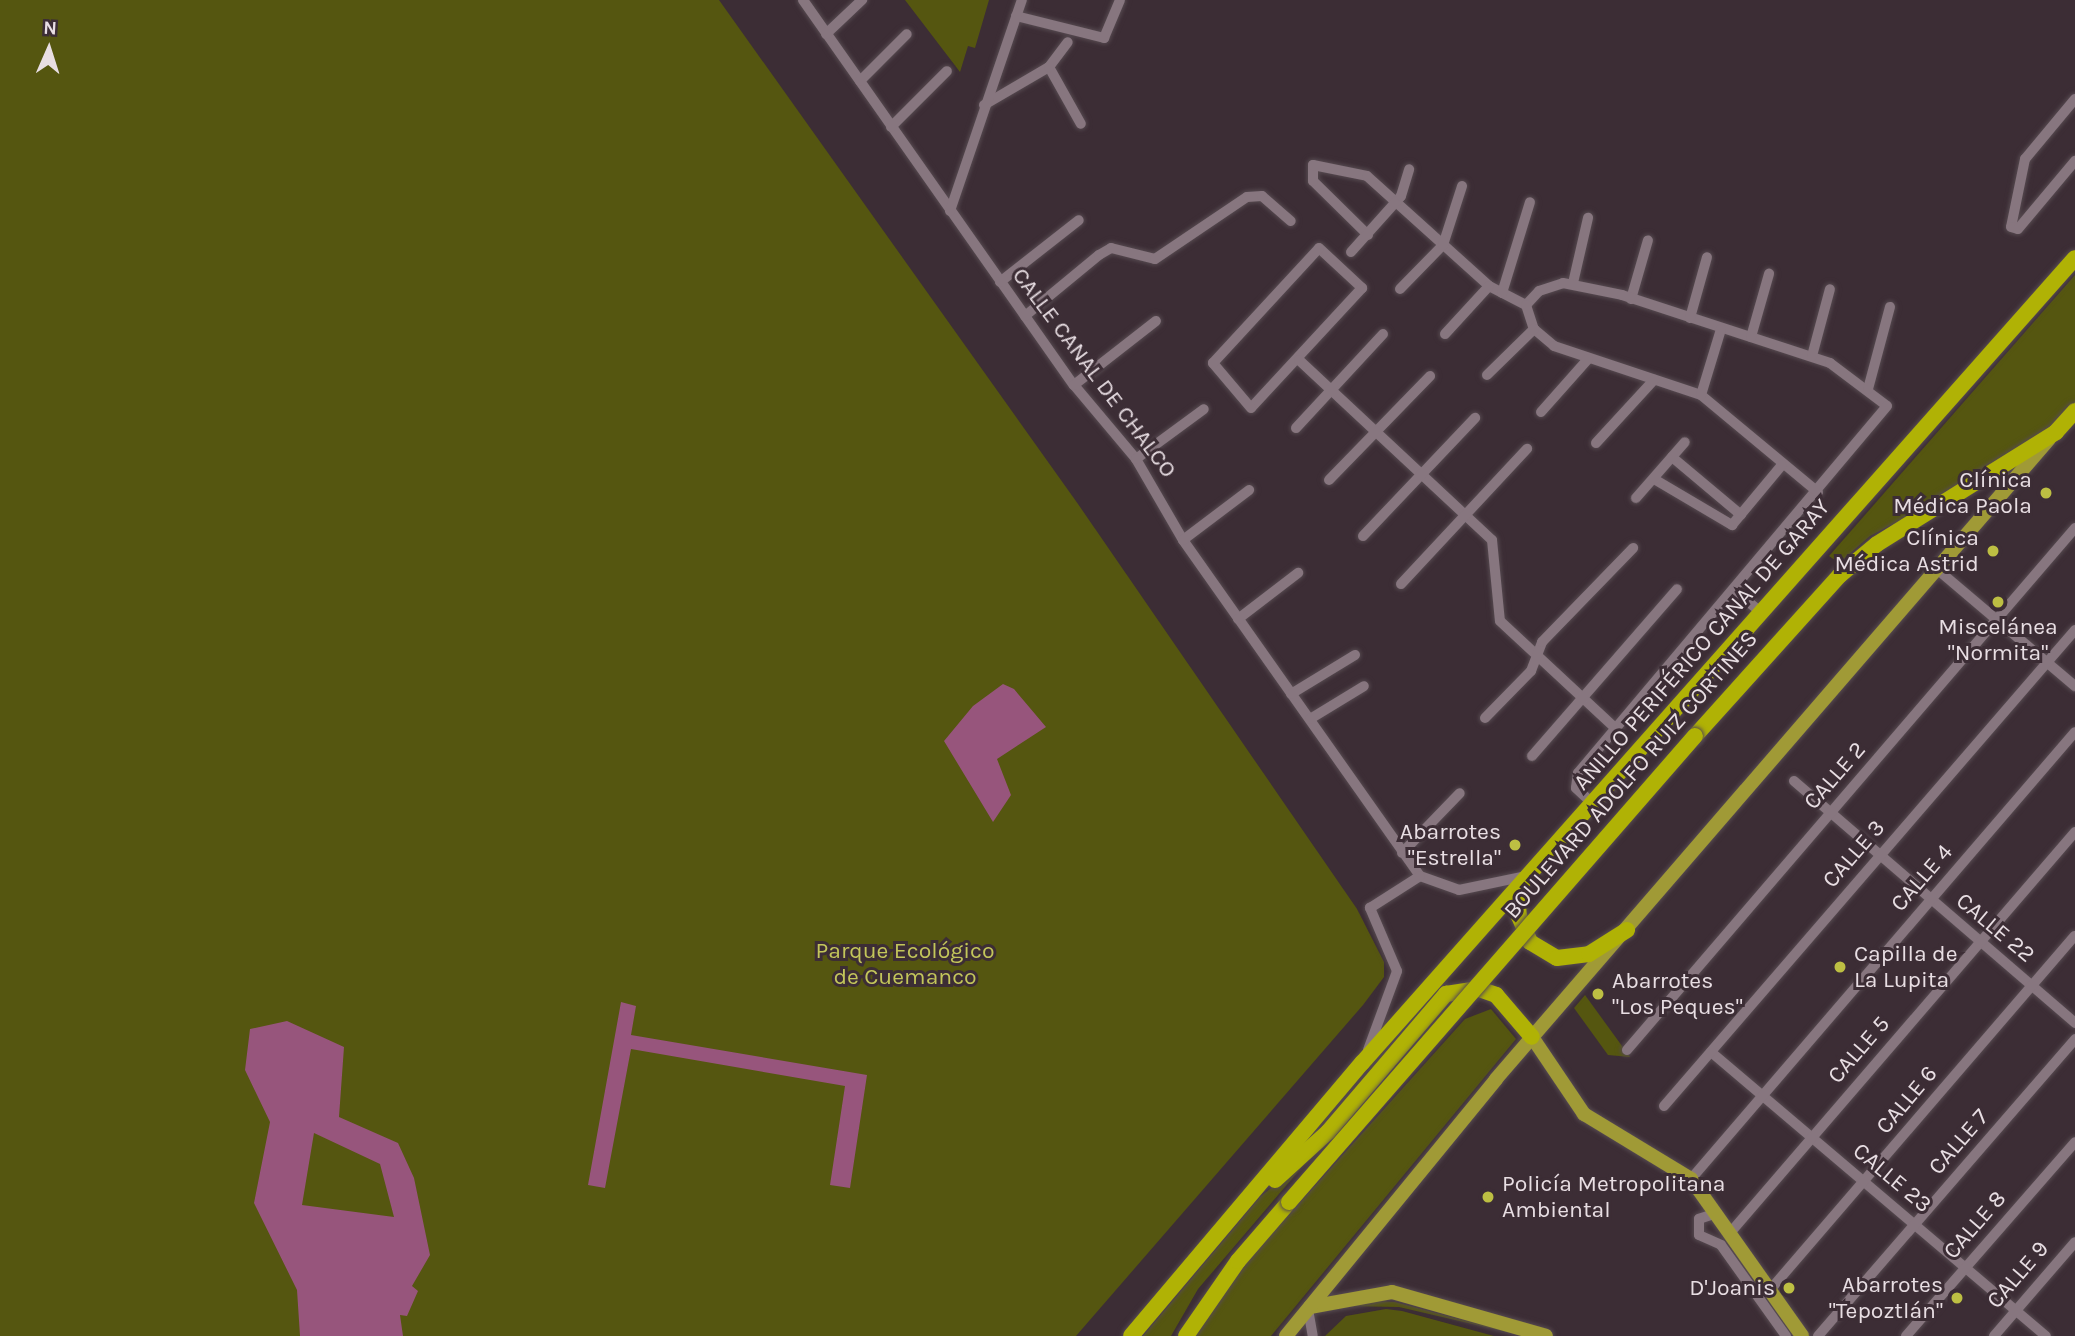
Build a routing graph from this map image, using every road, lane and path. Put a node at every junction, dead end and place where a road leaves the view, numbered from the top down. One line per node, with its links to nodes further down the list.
1 (803, 0): 6 (street, CALLE CANAL DE CHALCO)
2 (862, 0): 6 (street)
3 (1021, 0): 5 (street)
4 (1120, 0): 5 (street)
5 (1016, 16): 13 (street)
6 (825, 34): 11 (street, CALLE CANAL DE CHALCO)
7 (906, 34): 11 (street)
8 (1068, 42): 9 (street)
9 (1049, 67): 13 (street); 14 (street)
10 (947, 71): 15 (street)
11 (860, 81): 15 (street, CALLE CANAL DE CHALCO)
12 (2075, 99): 16 (street)
13 (984, 105): 21 (street)
14 (1081, 124)
15 (891, 127): 21 (street, CALLE CANAL DE CHALCO)
16 (2075, 160)
17 (1409, 169): 19 (street)
18 (1462, 186): 27 (street)
19 (1395, 202): 25 (street); 25 (street); 27 (street)
20 (1530, 202): 37 (street)
21 (950, 211): 32 (street, CALLE CANAL DE CHALCO)
22 (1588, 218): 33 (street)
23 (1079, 220): 32 (street)
24 (1292, 221): 41 (street)
25 (1368, 235): 28 (street)
26 (1648, 240): 38 (street)
27 (1443, 245): 34 (street); 35 (street)
28 (1351, 252)
29 (1707, 257): 42 (street)
30 (2075, 258): 89 (highway, ANILLO PERIFÉRICO CANAL DE GARAY)
31 (1769, 274): 48 (street)
32 (1000, 282): 41 (street, CALLE CANAL DE CHALCO)
33 (1573, 283): 38 (street); 39 (street)
34 (1489, 286): 37 (street); 47 (street)
35 (1400, 289)
36 (1830, 289): 49 (street)
37 (1502, 293): 39 (street)
38 (1631, 299): 42 (street)
39 (1526, 305): 44 (street)
40 (1889, 307): 57 (street)
41 (1024, 316): 55 (street, CALLE CANAL DE CHALCO)
42 (1690, 318): 45 (street)
43 (1156, 321): 55 (street)
44 (1534, 329): 50 (street); 52 (street)
45 (1721, 329): 48 (street); 58 (street)
46 (1383, 334): 56 (street)
47 (1446, 334)
48 (1751, 337): 49 (street)
49 (1812, 356): 57 (street)
50 (1588, 359): 54 (street); 61 (street)
51 (1300, 360): 51 (street); 56 (street)
52 (1487, 375)
53 (1430, 376): 64 (street)
54 (1654, 380): 58 (street); 67 (street)
55 (1074, 385): 70 (street, CALLE CANAL DE CHALCO)
56 (1330, 389): 63 (street); 64 (street)
57 (1868, 389): 76 (street)
58 (1701, 395): 71 (street)
59 (1204, 410): 70 (street)
60 (2075, 411): 65 (highway)
61 (1541, 412)
62 (1475, 418): 72 (street)
63 (1296, 428)
64 (1375, 432): 72 (street); 74 (street)
65 (2056, 432): 84 (main road); 142 (highway, BOULEVARD ADOLFO RUIZ CORTINES, bridge)
66 (1685, 442): 69 (street)
67 (1596, 443)
68 (1527, 449): 78 (street)
69 (1672, 457): 73 (street); 79 (street)
70 (1136, 459): 82 (street, CALLE CANAL DE CHALCO)
71 (1782, 465): 76 (street); 79 (street)
72 (1420, 473): 78 (street); 81 (street)
73 (1654, 478): 77 (street); 79 (street)
74 (1329, 480)
75 (1250, 490): 82 (street)
76 (1818, 492): 88 (street)
77 (1636, 498)
78 (1465, 515): 86 (street); 94 (street)
79 (1741, 515)
80 (2075, 528): 91 (street, CALLE 2)
81 (1363, 536)
82 (1183, 540): 90 (street, CALLE CANAL DE CHALCO)
83 (1633, 548): 94 (street)
84 (1938, 570): 91 (street); 116 (main road)
85 (1298, 573): 90 (street)
86 (1401, 584)
87 (1676, 589): 99 (street)
88 (1735, 591): 89 (street); 102 (street)
89 (1761, 612): 107 (highway, ANILLO PERIFÉRICO CANAL DE GARAY)
90 (1238, 619): 98 (street, CALLE CANAL DE CHALCO)
91 (1997, 620): 95 (street); 108 (street, CALLE 2)
92 (2075, 630): 95 (street, CALLE 3)
93 (1355, 655): 98 (street)
94 (1535, 657): 99 (street); 100 (street)
95 (2047, 662): 97 (street); 111 (street, CALLE 3)
96 (1363, 686): 101 (street)
97 (2075, 686)
98 (1291, 694): 101 (street, CALLE CANAL DE CHALCO)
99 (1582, 698): 102 (street); 104 (street)
100 (1485, 718)
101 (1310, 719): 110 (street, CALLE CANAL DE CHALCO)
102 (1615, 728): 107 (street)
103 (2075, 732): 115 (street, CALLE 4)
104 (1532, 756)
105 (1794, 781): 108 (street, CALLE 22)
106 (1460, 793): 110 (street)
107 (1592, 803): 113 (highway, ANILLO PERIFÉRICO CANAL DE GARAY)
108 (1829, 815): 111 (street, CALLE 22); 123 (street, CALLE 2)
109 (2075, 832): 118 (street, CALLE 5)
110 (1402, 853): 112 (street, CALLE CANAL DE CHALCO)
111 (1879, 857): 115 (street, CALLE 22); 124 (street, CALLE 3)
112 (1420, 876): 113 (street); 125 (street)
113 (1529, 876): 114 (highway, ANILLO PERIFÉRICO CANAL DE GARAY)
114 (1517, 888): 116 (highway); 125 (highway, ANILLO PERIFÉRICO CANAL DE GARAY)
115 (1930, 901): 118 (street, CALLE 22); 126 (street, CALLE 4)
116 (1627, 930): 121 (main road)
117 (2075, 936): 119 (street, CALLE 6)
118 (1980, 943): 119 (street, CALLE 22); 128 (street, CALLE 5)
119 (2031, 986): 120 (street, CALLE 22); 131 (street, CALLE 6)
120 (2075, 1023)
121 (1532, 1037): 130 (main road); 133 (highway); 139 (main road)
122 (2075, 1039): 134 (street, CALLE 7)
123 (1627, 1050)
124 (1711, 1052): 126 (street, CALLE 23); 127 (street, CALLE 3)
125 (1362, 1063): 133 (highway)
126 (1762, 1096): 128 (street, CALLE 23); 130 (street, CALLE 4)
127 (1664, 1106)
128 (1812, 1138): 131 (street, CALLE 23); 135 (street, CALLE 5)
129 (2075, 1142): 137 (street, CALLE 8)
130 (1691, 1179): 132 (main road)
131 (1865, 1183): 134 (street, CALLE 23); 138 (street, CALLE 6)
132 (1717, 1213): 135 (main road); 146 (street)
133 (1233, 1218): 141 (highway)
134 (1915, 1225): 137 (street, CALLE 23); 148 (street, CALLE 7)
135 (1730, 1233): 138 (main road)
136 (2075, 1242): 140 (street, CALLE 9)
137 (1965, 1268): 140 (street, CALLE 23); 149 (street, CALLE 8)
138 (1770, 1290): 147 (main road)
139 (1309, 1308): 143 (main road); 144 (street); 145 (main road)
140 (2016, 1311): 150 (street, CALLE 9); 151 (street, CALLE 23)
141 (1131, 1336)
142 (1186, 1336)
143 (1286, 1336)
144 (1313, 1336)
145 (1546, 1336)
146 (1786, 1336)
147 (1802, 1336)
148 (1818, 1336)
149 (1906, 1336)
150 (1994, 1336)
151 (2046, 1336)

